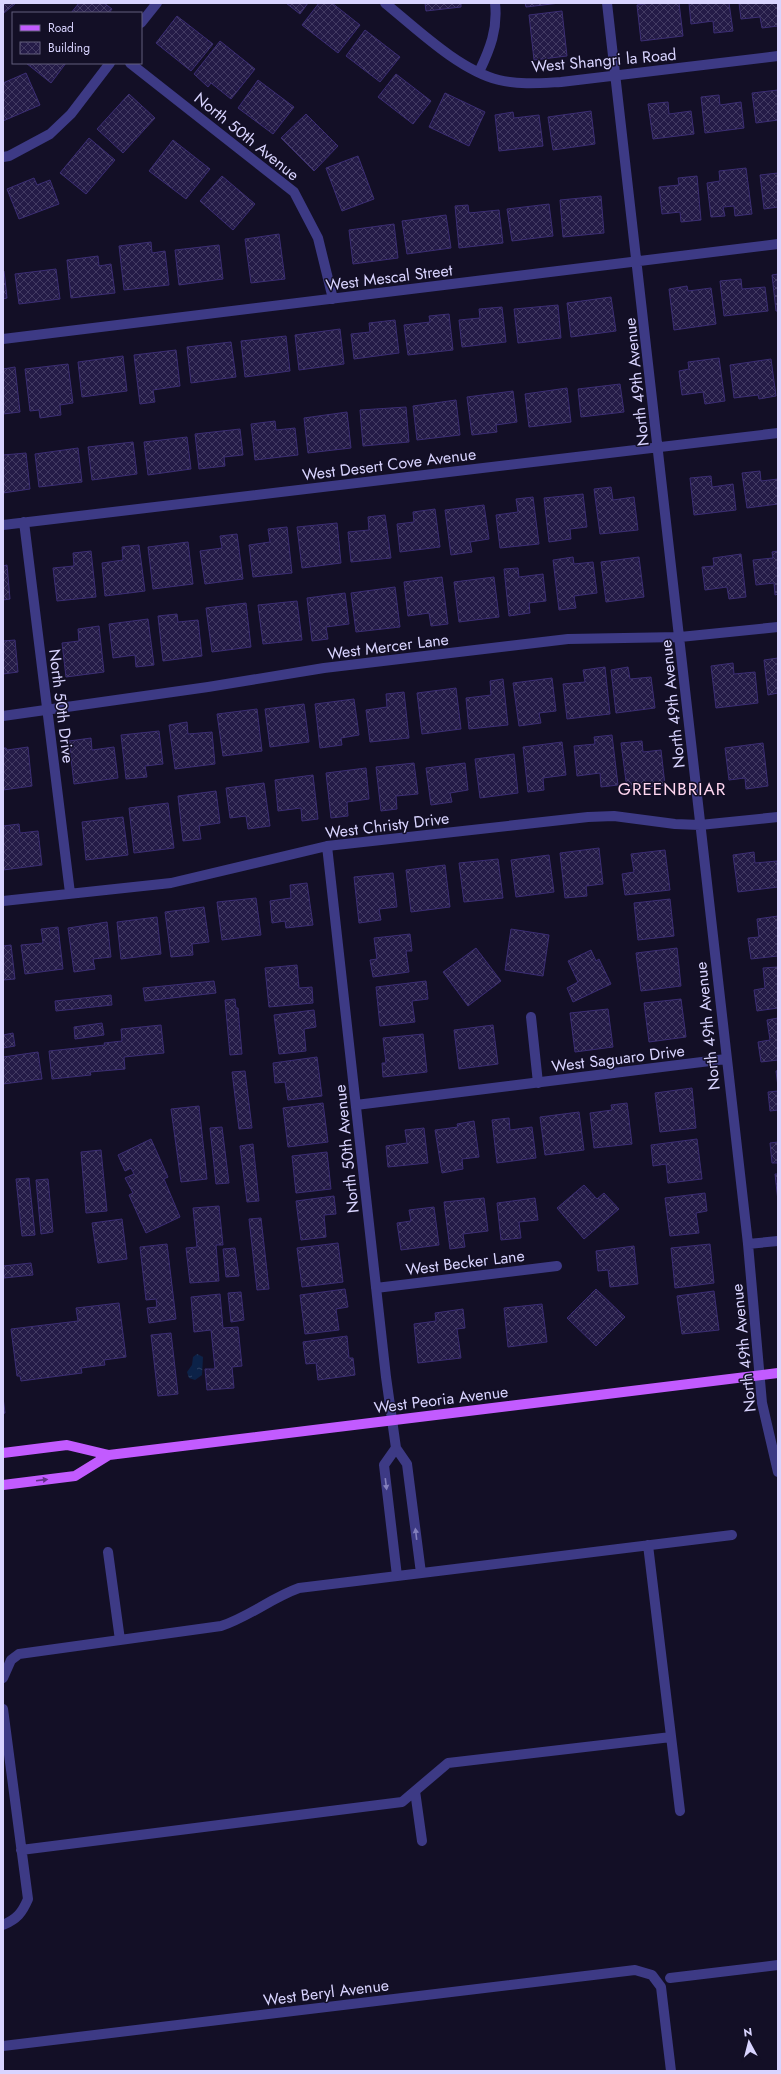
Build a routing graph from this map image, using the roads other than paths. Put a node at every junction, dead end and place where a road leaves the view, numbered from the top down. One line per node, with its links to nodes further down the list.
1 (157, 3): 5 (street)
2 (385, 3): 9 (street, West Shangri la Road)
3 (495, 3): 9 (street)
4 (607, 3): 10 (street, North 49th Avenue)
5 (142, 22)
6 (778, 56): 10 (street, West Shangri la Road)
7 (109, 64): 11 (street)
8 (131, 64): 14 (street, North 50th Avenue)
9 (479, 72): 10 (street, West Shangri la Road)
10 (616, 76): 13 (street, North 49th Avenue)
11 (3, 157)
12 (778, 244): 13 (street, West Mescal Street)
13 (638, 261): 14 (street, West Mescal Street); 17 (street, North 49th Avenue)
14 (333, 299): 15 (street, West Mescal Street)
15 (3, 339)
16 (778, 433): 17 (street, West Desert Cove Avenue)
17 (658, 447): 18 (street, West Desert Cove Avenue); 21 (street, North 49th Avenue)
18 (24, 522): 19 (street, West Desert Cove Avenue); 22 (street, North 50th Drive)
19 (3, 525)
20 (778, 627): 21 (street, West Mercer Lane)
21 (680, 637): 22 (street, West Mercer Lane); 25 (street, North 49th Avenue)
22 (48, 711): 23 (street, West Mercer Lane); 27 (street, North 50th Drive)
23 (3, 716)
24 (778, 817): 25 (street, West Christy Drive)
25 (700, 825): 26 (street, West Christy Drive); 30 (street, North 49th Avenue)
26 (327, 846): 27 (street, West Christy Drive); 32 (street, North 50th Avenue)
27 (70, 893): 28 (street, West Christy Drive)
28 (3, 901)
29 (531, 1017): 31 (street, West Saguaro Drive)
30 (726, 1059): 31 (street, West Saguaro Drive); 34 (street, North 49th Avenue)
31 (538, 1083): 32 (street, West Saguaro Drive)
32 (356, 1105): 36 (street, North 50th Avenue)
33 (778, 1241): 34 (street)
34 (748, 1244): 38 (street, North 49th Avenue)
35 (557, 1266): 36 (street, West Becker Lane)
36 (376, 1288): 39 (street, North 50th Avenue)
37 (778, 1373): 38 (main road, West Peoria Avenue)
38 (760, 1375): 39 (main road, West Peoria Avenue); 43 (street, North 49th Avenue)
39 (392, 1420): 40 (street, North 50th Avenue); 42 (main road, West Peoria Avenue)
40 (396, 1448): 48 (street, one-way to 40); 49 (street, one-way to 49)
41 (3, 1453): 42 (main road, West Peoria Avenue)
42 (109, 1455): 44 (main road, West Peoria Avenue, one-way to 42)
43 (778, 1472)
44 (3, 1485)
45 (732, 1535): 46 (street)
46 (648, 1545): 48 (street); 53 (street)
47 (108, 1552): 50 (street)
48 (421, 1573): 49 (street)
49 (397, 1576): 50 (street)
50 (120, 1640): 51 (street)
51 (3, 1678)
52 (3, 1709): 57 (street)
53 (671, 1737): 54 (street); 55 (street)
54 (415, 1791): 56 (street); 57 (street)
55 (680, 1811)
56 (422, 1841)
57 (21, 1850): 58 (street)
58 (3, 1925)
59 (778, 1965): 60 (street)
60 (670, 1978)
61 (3, 2046): 62 (street, West Beryl Avenue)
62 (671, 2071)

